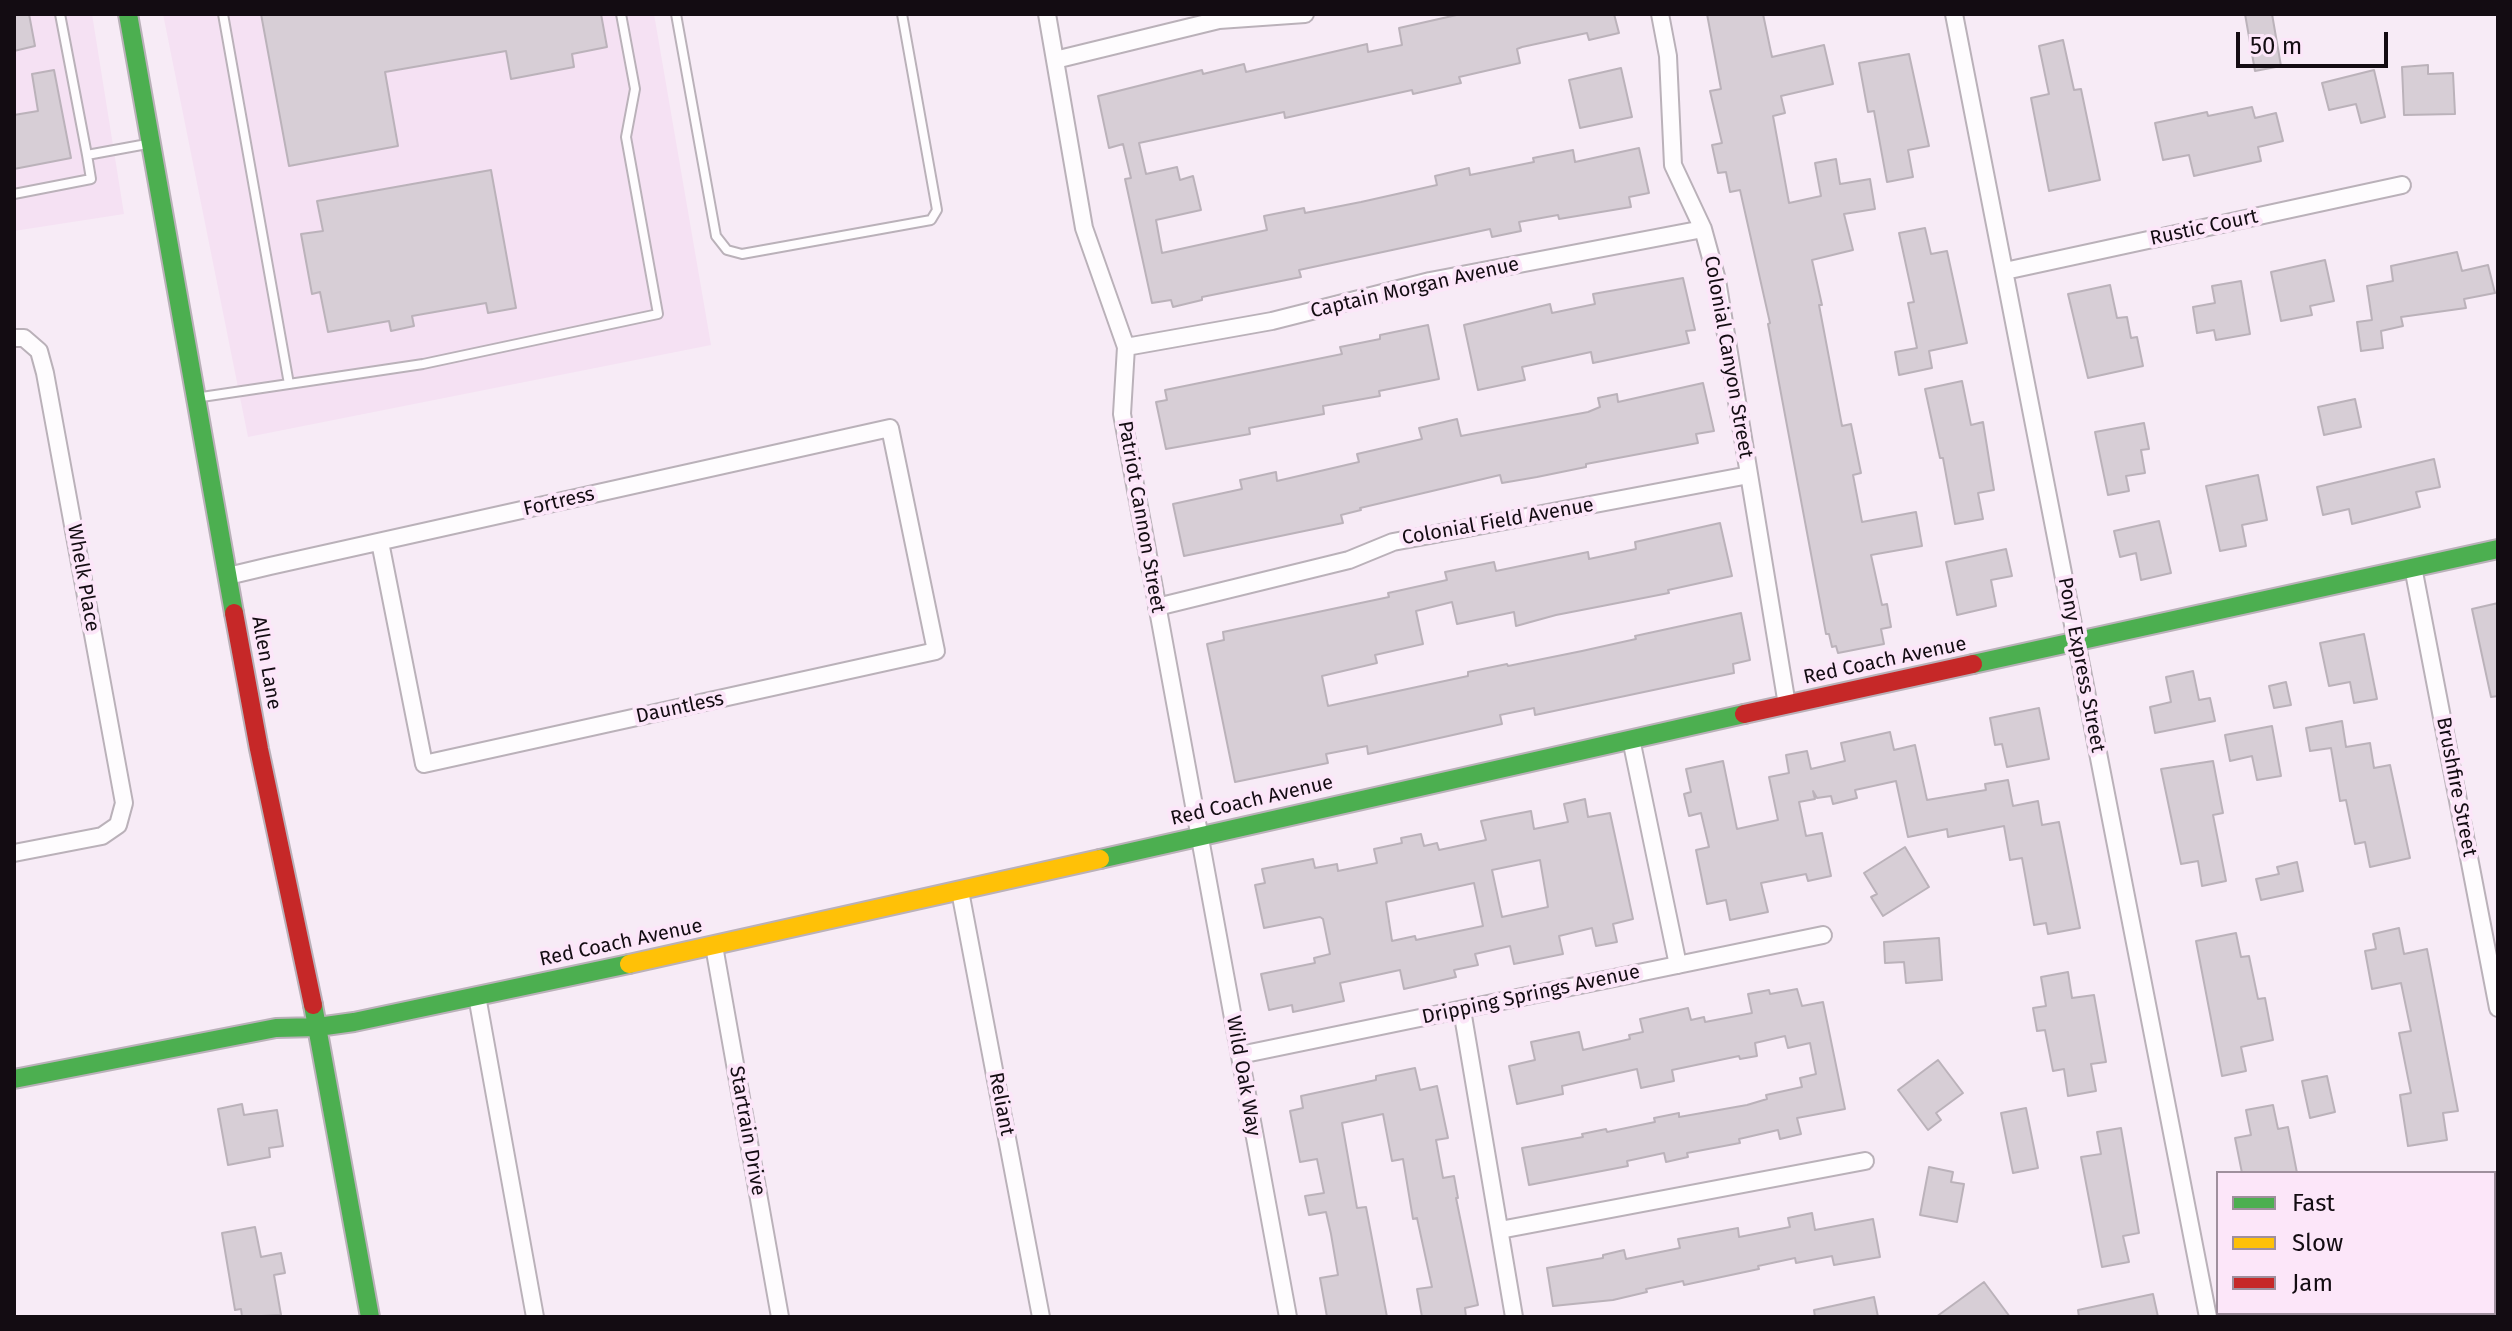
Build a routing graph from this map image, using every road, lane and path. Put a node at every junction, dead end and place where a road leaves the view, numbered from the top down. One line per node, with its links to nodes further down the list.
1 (60, 14): 13 (lane)
2 (128, 14): 12 (street, Allen Lane)
3 (223, 14): 20 (lane)
4 (621, 14): 20 (lane)
5 (676, 14): 6 (lane)
6 (902, 14)
7 (1047, 14): 11 (street, Patriot Cannon Street)
8 (1305, 14): 11 (street)
9 (1660, 14): 16 (street, Colonial Canyon Street)
10 (1954, 14): 17 (street, Pony Express Street)
11 (1055, 60): 19 (street, Patriot Cannon Street)
12 (150, 144): 13 (lane); 21 (street, Allen Lane)
13 (87, 155): 15 (lane)
14 (2402, 185): 17 (street, Rustic Court)
15 (14, 194)
16 (1703, 229): 19 (street, Captain Morgan Avenue); 22 (street, Colonial Canyon Street)
17 (2005, 271): 28 (street, Pony Express Street)
18 (19, 338): 33 (street, Whelk Place)
19 (1126, 347): 27 (street, Patriot Cannon Street)
20 (289, 384): 21 (lane)
21 (194, 398): 26 (street, Allen Lane)
22 (1749, 475): 27 (street, Colonial Field Avenue); 30 (street, Colonial Canyon Street)
23 (380, 542): 26 (street, Fortress); 29 (street, Fortress); 29 (street, Dauntless)
24 (2498, 549): 25 (street, Red Coach Avenue)
25 (2413, 567): 28 (street, Red Coach Avenue); 39 (street, Brushfire Street)
26 (228, 576): 41 (street, Allen Lane)
27 (1157, 607): 32 (street, Patriot Cannon Street)
28 (2077, 642): 30 (street, Red Coach Avenue); 52 (street, Pony Express Street)
29 (936, 651)
30 (1787, 705): 31 (street, Red Coach Avenue)
31 (1631, 739): 32 (street, Red Coach Avenue); 37 (street)
32 (1199, 835): 34 (street, Red Coach Avenue); 42 (street, Wild Oak Way)
33 (14, 853)
34 (960, 891): 36 (street, Red Coach Avenue); 49 (street, Reliant)
35 (1823, 935): 37 (street, Dripping Springs Avenue)
36 (714, 946): 38 (street, Red Coach Avenue); 48 (street, Startrain Drive)
37 (1678, 965): 40 (street, Dripping Springs Avenue)
38 (477, 996): 41 (street, Red Coach Avenue); 47 (street)
39 (2498, 1008)
40 (1462, 1010): 42 (street, Dripping Springs Avenue); 45 (street)
41 (318, 1027): 43 (street, Red Coach Avenue); 46 (street, Allen Lane)
42 (1240, 1055): 50 (street, Wild Oak Way)
43 (14, 1079)
44 (1865, 1161): 45 (street)
45 (1500, 1230): 51 (street)
46 (370, 1317)
47 (535, 1317)
48 (780, 1317)
49 (1041, 1317)
50 (1288, 1317)
51 (1514, 1317)
52 (2208, 1317)

